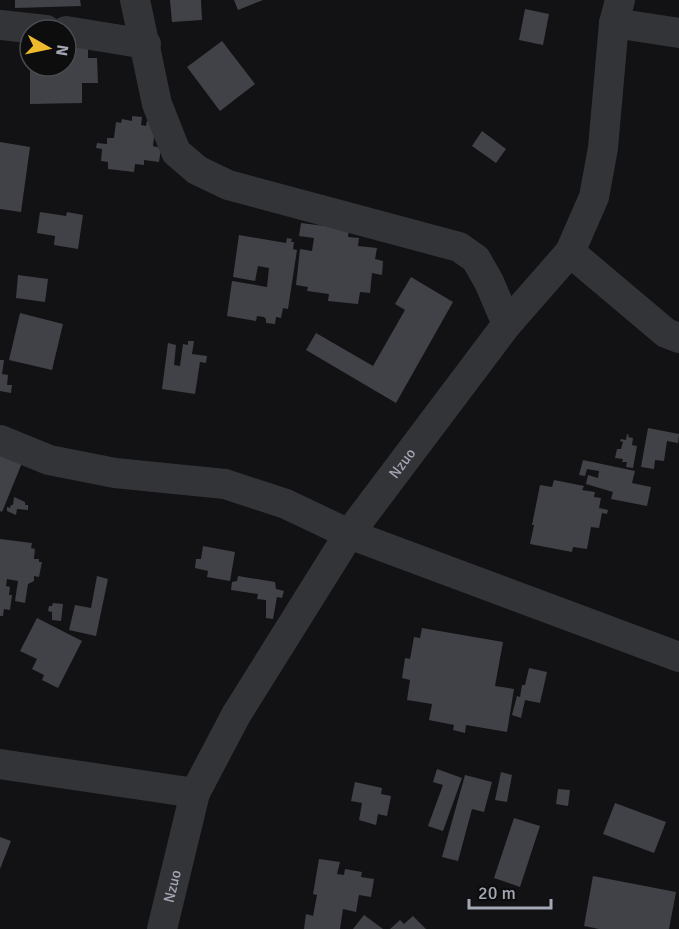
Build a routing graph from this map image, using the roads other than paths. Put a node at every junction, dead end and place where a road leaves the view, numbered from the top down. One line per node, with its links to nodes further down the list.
1 (135, 0): 7 (street)
2 (617, 11): 6 (street); 8 (street, Nzuo)
3 (0, 25): 4 (street)
4 (18, 27)
5 (78, 33): 7 (street)
6 (679, 33)
7 (146, 44): 9 (street)
8 (570, 252): 9 (street, Nzuo); 10 (street)
9 (507, 324): 12 (street, Nzuo)
10 (679, 338)
11 (0, 440): 12 (street)
12 (349, 534): 13 (street); 15 (street, Nzuo)
13 (679, 657)
14 (0, 764): 15 (street)
15 (195, 793): 16 (street, Nzuo)
16 (162, 929)

